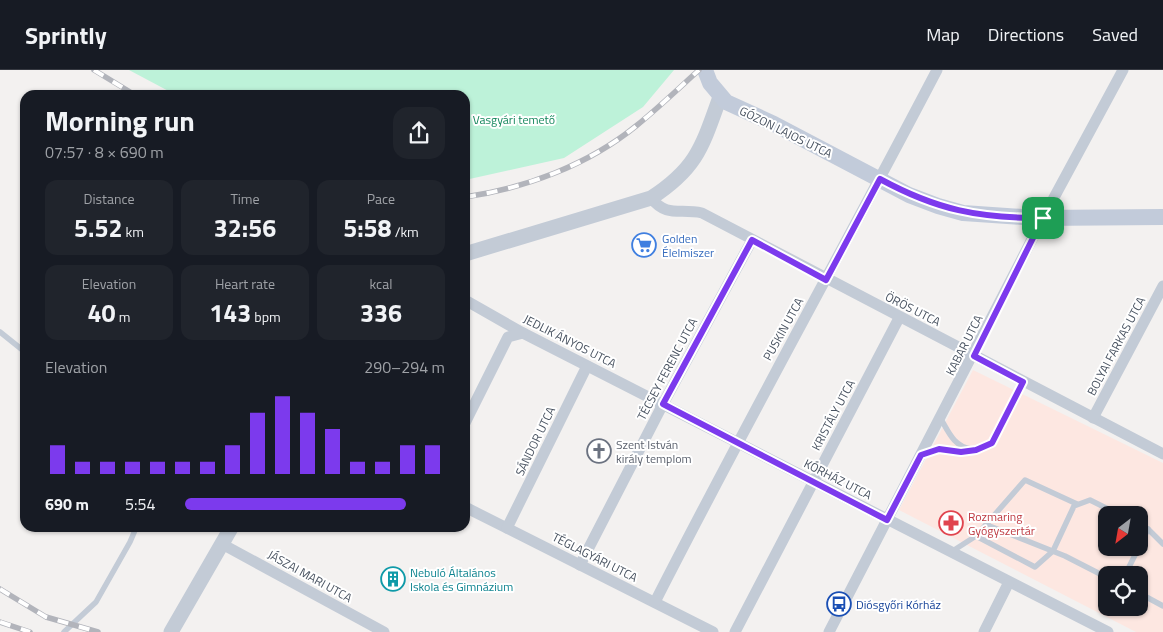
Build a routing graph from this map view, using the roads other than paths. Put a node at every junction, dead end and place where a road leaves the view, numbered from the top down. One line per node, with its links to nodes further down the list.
1 (704, 70): 4 (main road)
2 (937, 70): 5 (street, PUSKIN UTCA)
3 (1123, 70): 8 (street, KABAR UTCA)
4 (720, 97): 5 (main road, GÓZON LAJOS UTCA); 6 (street)
5 (880, 179): 8 (main road, GÓZON LAJOS UTCA); 11 (street, PUSKIN UTCA)
6 (650, 198): 9 (street, ÖRÖS UTCA); 10 (street)
7 (1163, 217): 8 (main road, GÓZON LAJOS UTCA)
8 (1043, 218): 18 (street, KABAR UTCA)
9 (752, 240): 11 (street, ÖRÖS UTCA); 21 (street, TÉCSEY FERENC UTCA)
10 (470, 252)
11 (826, 280): 14 (street, ÖRÖS UTCA); 25 (street, PUSKIN UTCA)
12 (1163, 286): 23 (street, BOLYAI FARKAS UTCA)
13 (470, 303): 16 (street, JEDLIK ÁNYOS UTCA)
14 (900, 318): 18 (street, ÖRÖS UTCA); 29 (street, KRISTÁLY UTCA)
15 (0, 332): 17 (lane)
16 (523, 332): 19 (street, JEDLIK ÁNYOS UTCA); 22 (street)
17 (20, 348)
18 (974, 356): 20 (street, ÖRÖS UTCA); 24 (street, KABAR UTCA)
19 (587, 366): 21 (street, JEDLIK ÁNYOS UTCA); 35 (street, SÁNDOR UTCA)
20 (1023, 382): 23 (street, ÖRÖS UTCA); 26 (lane)
21 (663, 404): 25 (street, KÓRHÁZ UTCA); 44 (street, TÉCSEY FERENC UTCA)
22 (470, 413)
23 (1093, 418): 27 (street, ÖRÖS UTCA)
24 (941, 419): 26 (lane); 28 (street, KABAR UTCA)
25 (736, 442): 29 (street, KÓRHÁZ UTCA); 48 (street, PUSKIN UTCA)
26 (976, 450): 28 (lane)
27 (1163, 454)
28 (921, 455): 33 (street, KABAR UTCA)
29 (813, 482): 33 (street, KÓRHÁZ UTCA); 54 (street, KRISTÁLY UTCA)
30 (1077, 504): 31 (lane); 34 (lane); 42 (lane)
31 (1102, 506)
32 (470, 510): 35 (street, TÉGLAGYÁRI UTCA)
33 (887, 520): 43 (street, KÓRHÁZ UTCA); 55 (street, KABAR UTCA)
34 (987, 524): 39 (lane); 42 (lane)
35 (507, 528): 44 (street, TÉGLAGYÁRI UTCA)
36 (1148, 529): 41 (lane)
37 (134, 532): 50 (lane)
38 (229, 532): 40 (street)
39 (976, 536): 42 (lane); 43 (lane)
40 (222, 544): 51 (street); 52 (street, JÁSZAI MARI UTCA)
41 (1163, 544)
42 (1053, 551): 45 (lane)
43 (951, 552): 46 (street, KÓRHÁZ UTCA)
44 (580, 565): 48 (street, TÉGLAGYÁRI UTCA)
45 (1098, 573)
46 (1010, 582): 56 (street); 57 (street, KÓRHÁZ UTCA)
47 (1148, 598): 49 (lane)
48 (655, 602): 53 (street, TÉGLAGYÁRI UTCA)
49 (1163, 606)
50 (64, 632)
51 (171, 632)
52 (384, 632)
53 (713, 632)
54 (735, 632)
55 (829, 632)
56 (984, 632)
57 (1108, 632)

